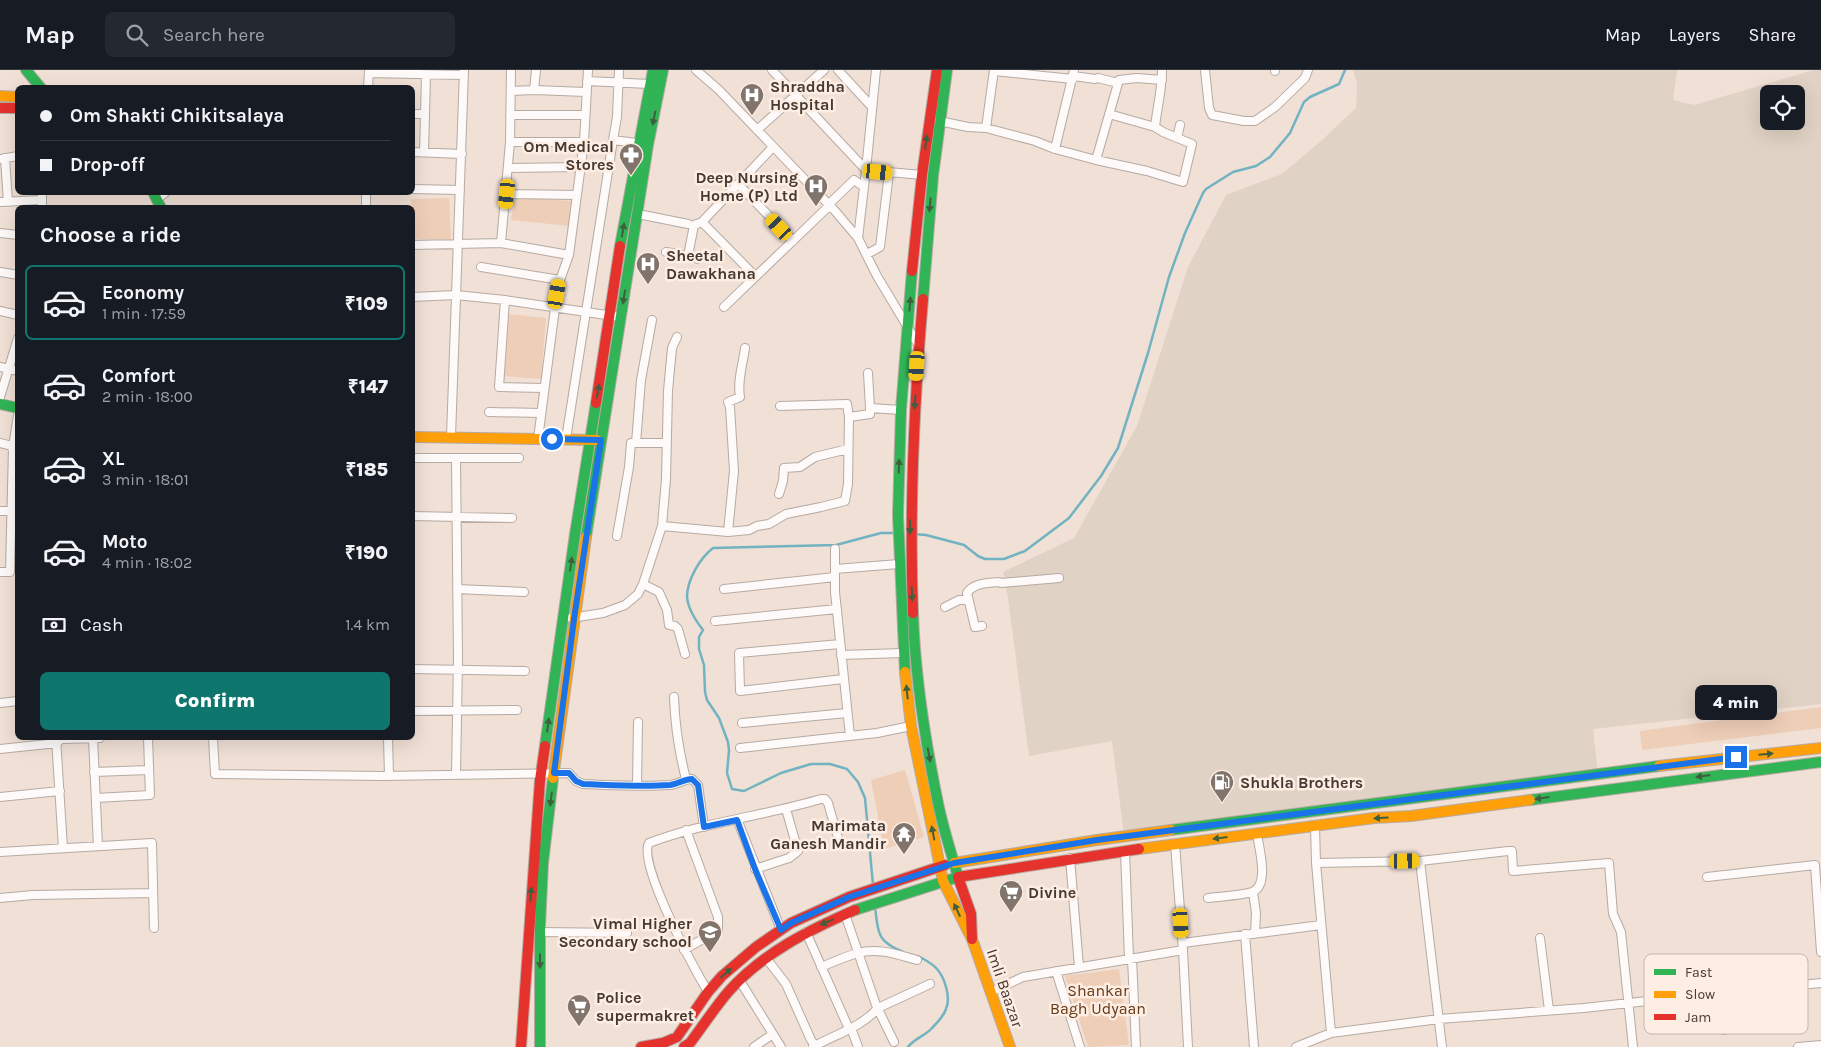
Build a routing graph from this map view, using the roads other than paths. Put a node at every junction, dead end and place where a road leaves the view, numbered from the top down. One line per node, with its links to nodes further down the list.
1 (26, 70): 28 (main road)
2 (511, 70): 31 (street)
3 (536, 70): 30 (street)
4 (588, 70): 24 (street)
5 (619, 70): 25 (street)
6 (653, 70): 27 (main road)
7 (663, 70): 53 (main road, one-way to 53)
8 (696, 70): 48 (street)
9 (772, 70): 34 (street)
10 (824, 70): 34 (street)
11 (838, 70): 36 (street)
12 (876, 70): 36 (street)
13 (936, 70): 66 (main road, one-way to 13)
14 (947, 70): 44 (main road)
15 (994, 70): 22 (street); 47 (street)
16 (1162, 70): 23 (street)
17 (1205, 70): 18 (street)
18 (1308, 70)
19 (369, 72): 21 (street); 29 (street)
20 (464, 73): 21 (street); 58 (street)
21 (426, 75): 40 (street)
22 (1074, 75): 26 (street); 55 (street)
23 (1162, 80): 26 (street); 46 (street)
24 (587, 81): 25 (street); 32 (street)
25 (619, 82): 27 (street); 50 (street)
26 (1118, 83): 41 (street)
27 (650, 84): 53 (main road)
28 (38, 85)
29 (368, 85)
30 (534, 90): 31 (street); 32 (street)
31 (510, 91): 42 (street)
32 (586, 92): 43 (street)
33 (0, 96): 35 (main road)
34 (796, 96): 48 (street); 64 (street)
35 (15, 97)
36 (872, 107): 64 (street)
37 (0, 108): 38 (main road)
38 (15, 108)
39 (415, 114): 40 (street)
40 (425, 114): 57 (street)
41 (1109, 114): 46 (street); 61 (street)
42 (510, 115): 43 (street); 51 (street)
43 (585, 115): 52 (street)
44 (939, 121): 47 (street); 112 (main road, one-way to 112)
45 (1180, 125): 49 (street)
46 (1155, 127): 49 (street)
47 (986, 128): 55 (street)
48 (757, 130): 54 (street)
49 (1177, 138): 61 (street)
50 (614, 140): 53 (street); 104 (street)
51 (510, 142): 52 (street); 63 (street)
52 (584, 142): 62 (street)
53 (643, 144): 76 (main road); 92 (main road, one-way to 53)
54 (772, 148): 67 (street); 75 (street)
55 (1055, 149): 61 (street)
56 (415, 152): 57 (street)
57 (424, 152): 58 (street)
58 (462, 154): 70 (street)
59 (15, 156): 60 (street)
60 (2, 158): 74 (street)
61 (1096, 160)
62 (581, 167): 63 (street); 72 (street)
63 (508, 168): 71 (street)
64 (866, 170): 65 (street); 68 (street)
65 (889, 173): 66 (street); 87 (street)
66 (922, 175): 109 (main road, one-way to 66)
67 (739, 184): 77 (street); 82 (street)
68 (864, 187): 75 (street); 81 (street)
69 (415, 189): 70 (street)
70 (460, 190): 84 (street)
71 (507, 194): 72 (street); 83 (street)
72 (577, 195): 88 (street)
73 (42, 200): 74 (street)
74 (4, 202)
75 (829, 205): 81 (street); 82 (street)
76 (638, 214): 78 (street); 94 (main road)
77 (702, 222): 89 (street); 96 (street)
78 (688, 224)
79 (0, 233): 80 (street)
80 (15, 235)
81 (858, 238): 87 (street)
82 (792, 241): 96 (street)
83 (501, 243): 84 (street); 88 (street)
84 (457, 244): 85 (street); 98 (street)
85 (415, 245)
86 (666, 252): 89 (street)
87 (866, 254): 109 (street)
88 (569, 255): 97 (street)
89 (688, 256): 90 (street)
90 (698, 259)
91 (481, 267): 97 (street)
92 (616, 270): 94 (main road); 106 (main road)
93 (0, 272): 95 (street)
94 (628, 272): 107 (main road, one-way to 107)
95 (15, 275)
96 (755, 276): 101 (street)
97 (560, 280): 102 (street)
98 (456, 295): 99 (street); 100 (street); 127 (street)
99 (415, 297)
100 (505, 300): 102 (street); 116 (street)
101 (724, 307)
102 (555, 308): 104 (street); 116 (street)
103 (0, 311): 105 (street)
104 (585, 312): 106 (street); 129 (street)
105 (15, 314)
106 (609, 315): 107 (street); 130 (main road, one-way to 106)
107 (620, 317): 130 (main road)
108 (652, 320): 132 (street)
109 (908, 328): 112 (street); 122 (main road)
110 (677, 337): 133 (street)
111 (15, 344): 114 (street)
112 (919, 346): 219 (main road, one-way to 219)
113 (746, 348): 147 (street)
114 (4, 368): 117 (street)
115 (868, 373): 121 (street)
116 (544, 388): 124 (street)
117 (0, 397)
118 (0, 404): 120 (main road)
119 (780, 406): 125 (street)
120 (15, 407)
121 (870, 408): 122 (street); 125 (street)
122 (901, 410): 152 (main road, one-way to 122)
123 (489, 412): 124 (street)
124 (540, 413): 128 (street)
125 (849, 417): 135 (street)
126 (415, 437): 127 (main road)
127 (451, 438): 128 (main road)
128 (538, 439): 129 (main road)
129 (566, 439): 130 (main road)
130 (596, 440): 163 (main road)
131 (0, 443): 134 (street)
132 (636, 443): 133 (street); 148 (street)
133 (667, 443): 146 (street)
134 (15, 447): 139 (street)
135 (848, 449): 140 (street); 147 (street)
136 (415, 458): 137 (street)
137 (456, 458): 138 (street); 144 (street)
138 (519, 458)
139 (14, 476): 142 (street)
140 (778, 494)
141 (0, 511): 142 (street)
142 (14, 511): 149 (street)
143 (415, 516): 144 (street)
144 (456, 516): 145 (street); 157 (street)
145 (512, 518)
146 (662, 526): 147 (street); 156 (street)
147 (728, 532)
148 (617, 536)
149 (12, 544): 151 (street); 153 (street)
150 (835, 549): 154 (street)
151 (0, 550)
152 (899, 564): 154 (street); 167 (main road)
153 (0, 572)
154 (835, 573): 158 (street); 162 (street)
155 (1059, 578): 160 (street)
156 (643, 584): 163 (street); 168 (street)
157 (457, 588): 159 (street); 171 (street)
158 (724, 589)
159 (524, 592)
160 (968, 600): 161 (street); 165 (street)
161 (946, 607)
162 (837, 609): 164 (street); 166 (street)
163 (568, 618): 196 (main road, one-way to 163); 197 (main road)
164 (715, 620)
165 (982, 626)
166 (840, 644): 169 (street); 173 (street)
167 (903, 653): 169 (street); 183 (main road, one-way to 167)
168 (685, 654)
169 (841, 656): 173 (street)
170 (415, 669): 171 (street)
171 (458, 670): 172 (street); 179 (street)
172 (525, 671)
173 (843, 678): 180 (street)
174 (674, 697): 200 (street)
175 (15, 701): 176 (street)
176 (0, 703)
177 (415, 710): 179 (street)
178 (517, 710): 179 (street)
179 (457, 711): 198 (street)
180 (847, 713): 182 (street); 184 (street)
181 (638, 722): 201 (street)
182 (742, 724)
183 (911, 726): 184 (street); 221 (main road, one-way to 183)
184 (850, 736): 190 (street)
185 (56, 740): 192 (street); 202 (street)
186 (92, 740): 195 (street)
187 (148, 740): 194 (street)
188 (213, 740): 199 (street)
189 (388, 740): 199 (street)
190 (740, 748)
191 (1821, 748): 219 (main road, one-way to 191)
192 (0, 749)
193 (1821, 762): 207 (main road, one-way to 207)
194 (149, 770): 195 (street); 204 (street)
195 (94, 772): 204 (street)
196 (541, 773): 197 (street); 198 (street); 269 (main road, one-way to 196)
197 (554, 773): 201 (street); 234 (main road, one-way to 234)
198 (456, 775): 199 (street)
199 (389, 776)
200 (686, 779): 201 (street); 208 (street)
201 (637, 786)
202 (60, 791): 203 (street); 214 (street)
203 (0, 798)
204 (96, 798): 213 (street)
205 (786, 809): 206 (street); 212 (street); 222 (street)
206 (737, 820): 208 (street); 222 (street)
207 (1315, 826): 210 (main road); 220 (street)
208 (704, 827): 209 (street)
209 (686, 830): 242 (street); 242 (street)
210 (1257, 834): 211 (main road, one-way to 211); 226 (street)
211 (1175, 844): 215 (main road); 241 (street)
212 (840, 845)
213 (98, 846): 214 (street); 227 (street)
214 (63, 848): 216 (street)
215 (1124, 851): 217 (main road); 246 (street)
216 (0, 852)
217 (1070, 858): 223 (main road); 249 (street)
218 (1420, 861): 220 (street); 258 (street); 261 (street)
219 (954, 863): 221 (main road); 223 (main road)
220 (1316, 863): 231 (street)
221 (940, 866): 225 (main road); 233 (main road)
222 (755, 869): 233 (street)
223 (958, 877): 225 (main road); 240 (main road)
224 (1707, 877): 244 (street)
225 (943, 880): 230 (main road); 240 (main road, one-way to 225)
226 (1253, 892): 229 (street); 237 (street)
227 (153, 893): 228 (street); 232 (street)
228 (0, 898)
229 (1208, 898)
230 (846, 914): 235 (main road, one-way to 235); 243 (street)
231 (1321, 925): 237 (street); 263 (street)
232 (154, 928)
233 (781, 930): 255 (main road, one-way to 233)
234 (540, 932): 236 (street); 270 (main road, one-way to 270)
235 (806, 932): 245 (main road); 248 (street)
236 (627, 933)
237 (1255, 933): 238 (street)
238 (1245, 934): 241 (street); 279 (street)
239 (1540, 938): 260 (street)
240 (972, 939): 256 (main road, Imli Baazar)
241 (1183, 947): 246 (street); 278 (street)
242 (684, 950): 255 (street)
243 (859, 952): 247 (street); 248 (street); 259 (street)
244 (1821, 952)
245 (766, 958): 251 (main road); 268 (street)
246 (1130, 958): 249 (street); 277 (street)
247 (917, 960)
248 (821, 967): 262 (street)
249 (1079, 967): 250 (street)
250 (1056, 971): 256 (street); 276 (street)
251 (740, 981): 264 (street); 267 (main road)
252 (1821, 983): 254 (street)
253 (930, 984): 259 (street)
254 (1808, 984)
255 (708, 992): 271 (main road)
256 (991, 992): 275 (main road, Imli Baazar)
257 (1644, 1001): 258 (street)
258 (1629, 1002): 260 (street); 282 (street)
259 (878, 1008): 262 (street); 265 (street)
260 (1549, 1010): 261 (street)
261 (1439, 1019): 263 (street); 281 (street)
262 (850, 1028): 268 (street); 274 (street)
263 (1331, 1033): 280 (street)
264 (773, 1034): 272 (street); 273 (street)
265 (894, 1042)
266 (1821, 1045): 283 (street)
267 (688, 1046)
268 (815, 1046)
269 (521, 1047)
270 (540, 1047)
271 (641, 1047)
272 (754, 1047)
273 (781, 1047)
274 (858, 1047)
275 (1010, 1047)
276 (1080, 1047)
277 (1136, 1047)
278 (1188, 1047)
279 (1254, 1047)
280 (1296, 1047)
281 (1442, 1047)
282 (1633, 1047)
283 (1798, 1047)

